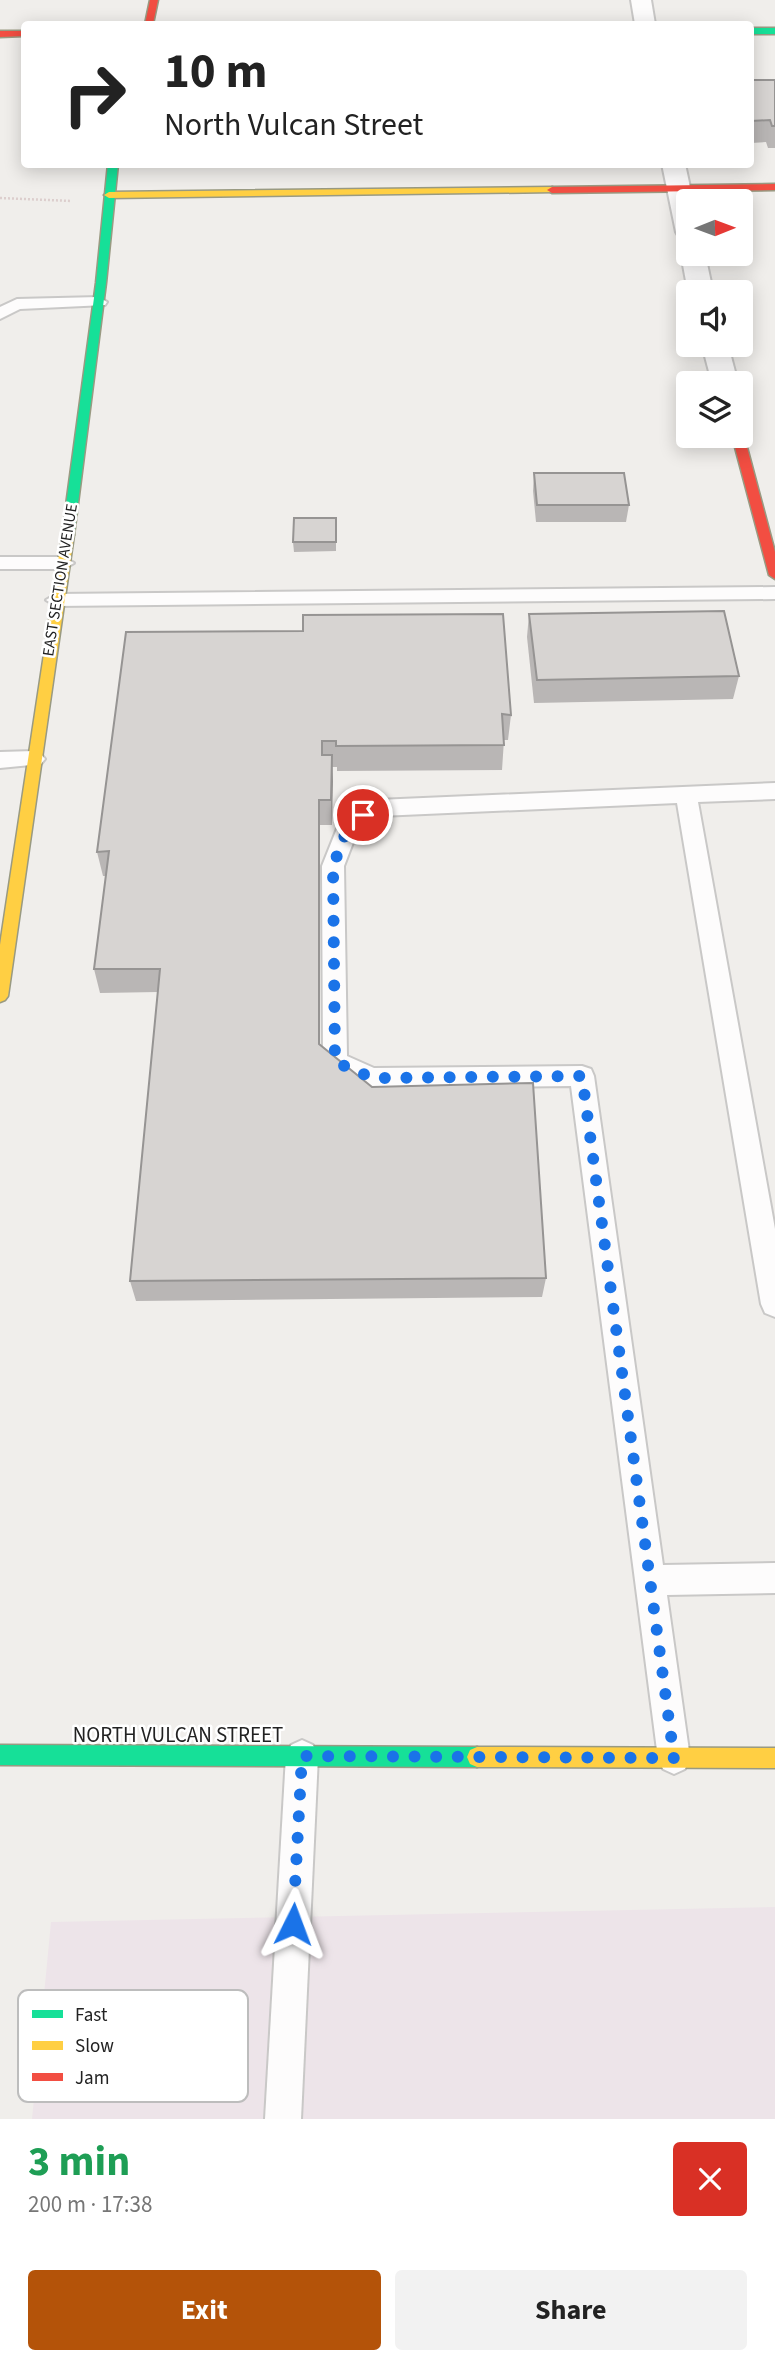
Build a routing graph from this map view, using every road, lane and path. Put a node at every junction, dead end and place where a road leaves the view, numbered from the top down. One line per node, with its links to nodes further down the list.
1 (154, 0): 3 (street)
2 (641, 0): 4 (street)
3 (150, 21)
4 (644, 21)
5 (754, 31): 6 (street)
6 (775, 31)
7 (0, 34): 8 (street)
8 (21, 34)
9 (112, 168): 14 (street, EAST SECTION AVENUE)
10 (674, 168): 12 (street)
11 (775, 187): 12 (street)
12 (678, 188): 14 (street)
13 (0, 198): 14 (path)
14 (108, 199): 16 (street, EAST SECTION AVENUE)
15 (0, 292): 17 (lane)
16 (99, 302): 17 (lane); 21 (street, EAST SECTION AVENUE)
17 (17, 304): 18 (lane)
18 (0, 314)
19 (741, 448): 22 (street)
20 (0, 563): 21 (lane)
21 (64, 563): 24 (street, EAST SECTION AVENUE)
22 (775, 575)
23 (775, 593): 24 (lane)
24 (56, 600): 25 (street, EAST SECTION AVENUE)
25 (34, 759): 26 (lane); 29 (street, EAST SECTION AVENUE)
26 (0, 760)
27 (775, 791): 28 (lane)
28 (686, 795): 30 (lane); 32 (lane)
29 (0, 996)
30 (775, 1304)
31 (775, 1578): 32 (lane)
32 (651, 1580): 35 (lane)
33 (0, 1755): 34 (street, NORTH VULCAN STREET)
34 (302, 1756): 35 (street, NORTH VULCAN STREET); 37 (lane)
35 (674, 1758): 36 (street, NORTH VULCAN STREET)
36 (775, 1758)
37 (283, 2119)

